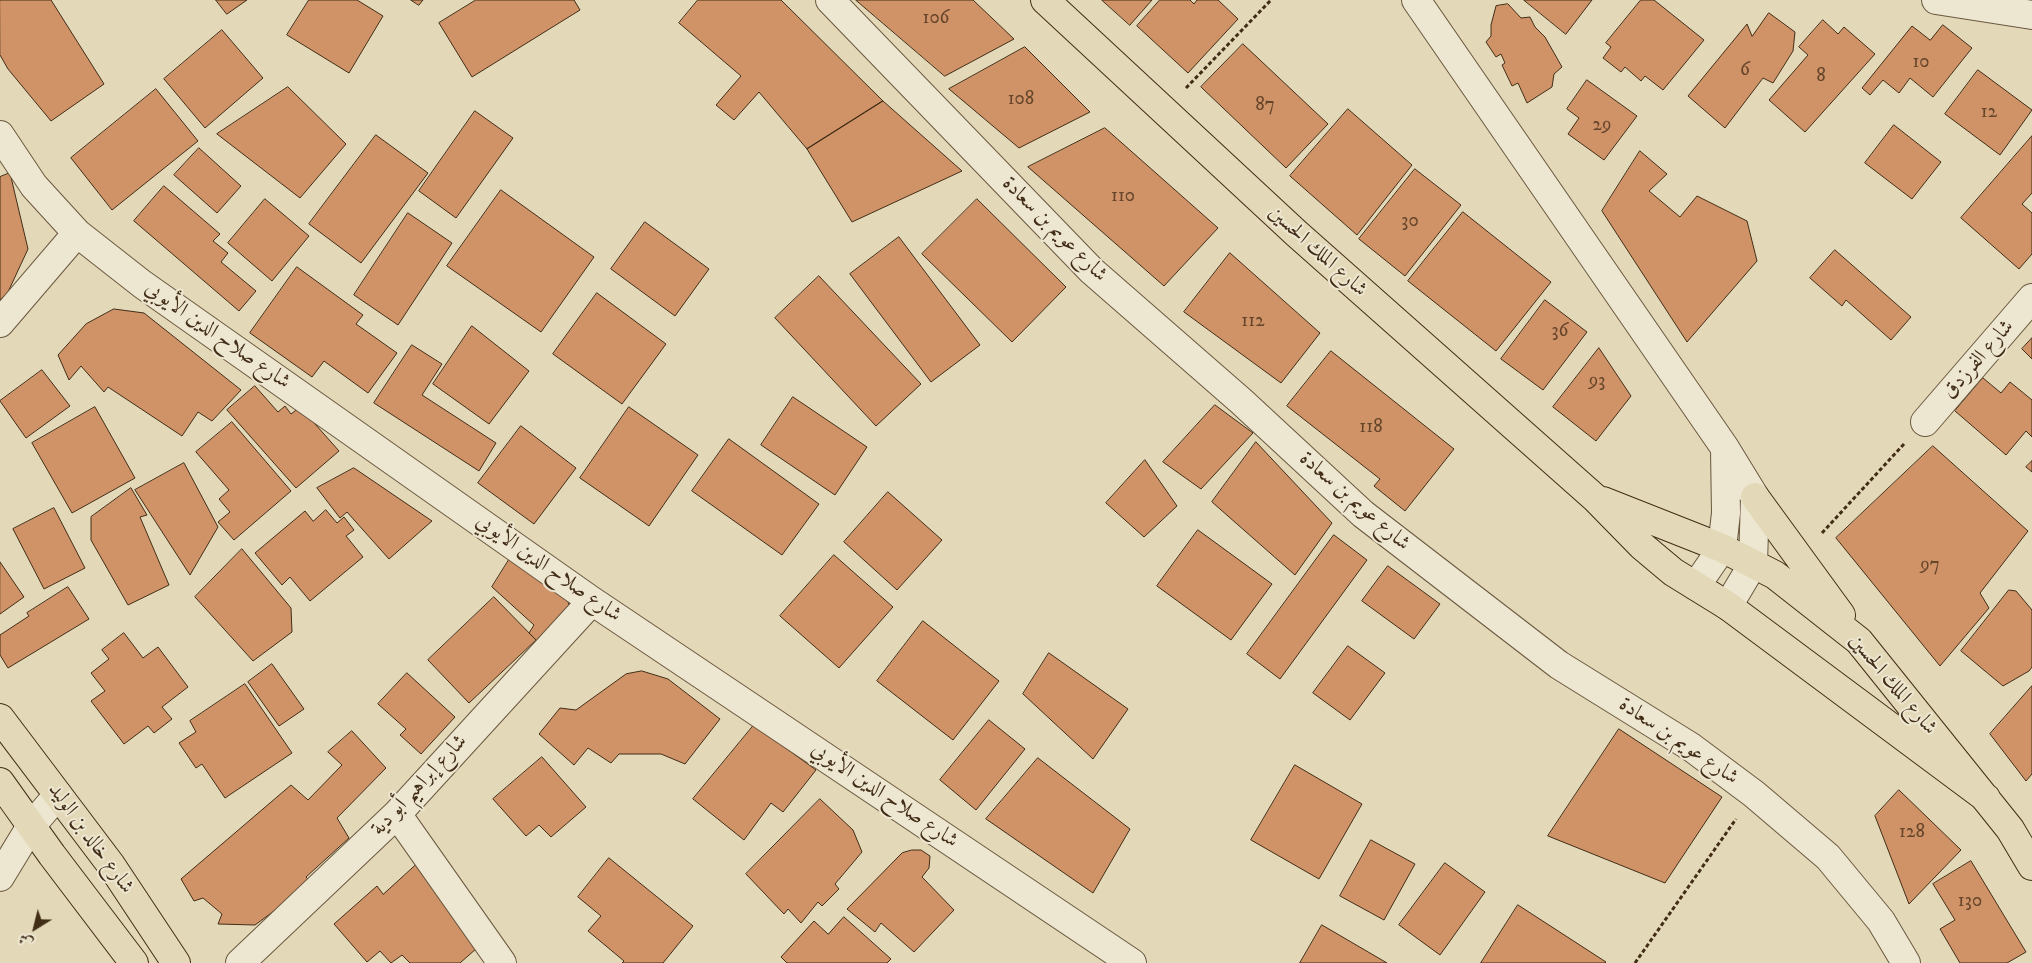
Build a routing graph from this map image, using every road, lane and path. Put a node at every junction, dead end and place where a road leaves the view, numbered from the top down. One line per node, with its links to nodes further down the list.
1 (830, 0): 25 (street, شارع عويم بن سعادة)
2 (1045, 0): 7 (main road, شارع الملك الحسين)
3 (1271, 0): 7 (path)
4 (1416, 0): 13 (street)
5 (1936, 0): 6 (street)
6 (2032, 16)
7 (1165, 110): 14 (main road, شارع الملك الحسين)
8 (0, 135): 9 (street, شارع صلاح الدين الأيوبي)
9 (77, 233): 11 (street); 20 (street, شارع صلاح الدين الأيوبي)
10 (2032, 298): 12 (street, شارع الفرزدق)
11 (0, 323)
12 (1925, 422): 17 (path)
13 (1725, 448): 15 (street); 16 (street)
14 (1595, 498): 16 (main road, شارع الملك الحسين); 19 (main road, شارع الملك الحسين)
15 (1755, 498): 17 (main road); 18 (street)
16 (1722, 548): 18 (main road, شارع الملك الحسين); 19 (street)
17 (1799, 558): 22 (main road)
18 (1753, 564): 21 (street); 22 (main road, شارع الملك الحسين)
19 (1696, 586): 21 (main road, شارع الملك الحسين)
20 (592, 600): 28 (street, شارع إبراهيم أبو دية); 36 (street, شارع صلاح الدين الأيوبي)
21 (1728, 606): 27 (main road, شارع الملك الحسين)
22 (1860, 641): 27 (main road, شارع الملك الحسين)
23 (0, 718): 26 (main road, شارع خالد بن الوليد)
24 (0, 782): 29 (main road, شارع خالد بن الوليد)
25 (1754, 794): 37 (path); 38 (street, شارع عويم بن سعادة)
26 (58, 795): 29 (street); 33 (main road, شارع خالد بن الوليد)
27 (1986, 798): 30 (main road, شارع الملك الحسين)
28 (397, 814): 34 (street, شارع إبراهيم أبو دية); 35 (street)
29 (31, 826): 31 (street); 32 (main road, شارع خالد بن الوليد)
30 (2032, 866)
31 (0, 877)
32 (134, 963)
33 (176, 963)
34 (240, 963)
35 (502, 963)
36 (1132, 963)
37 (1635, 963)
38 (1906, 963)

